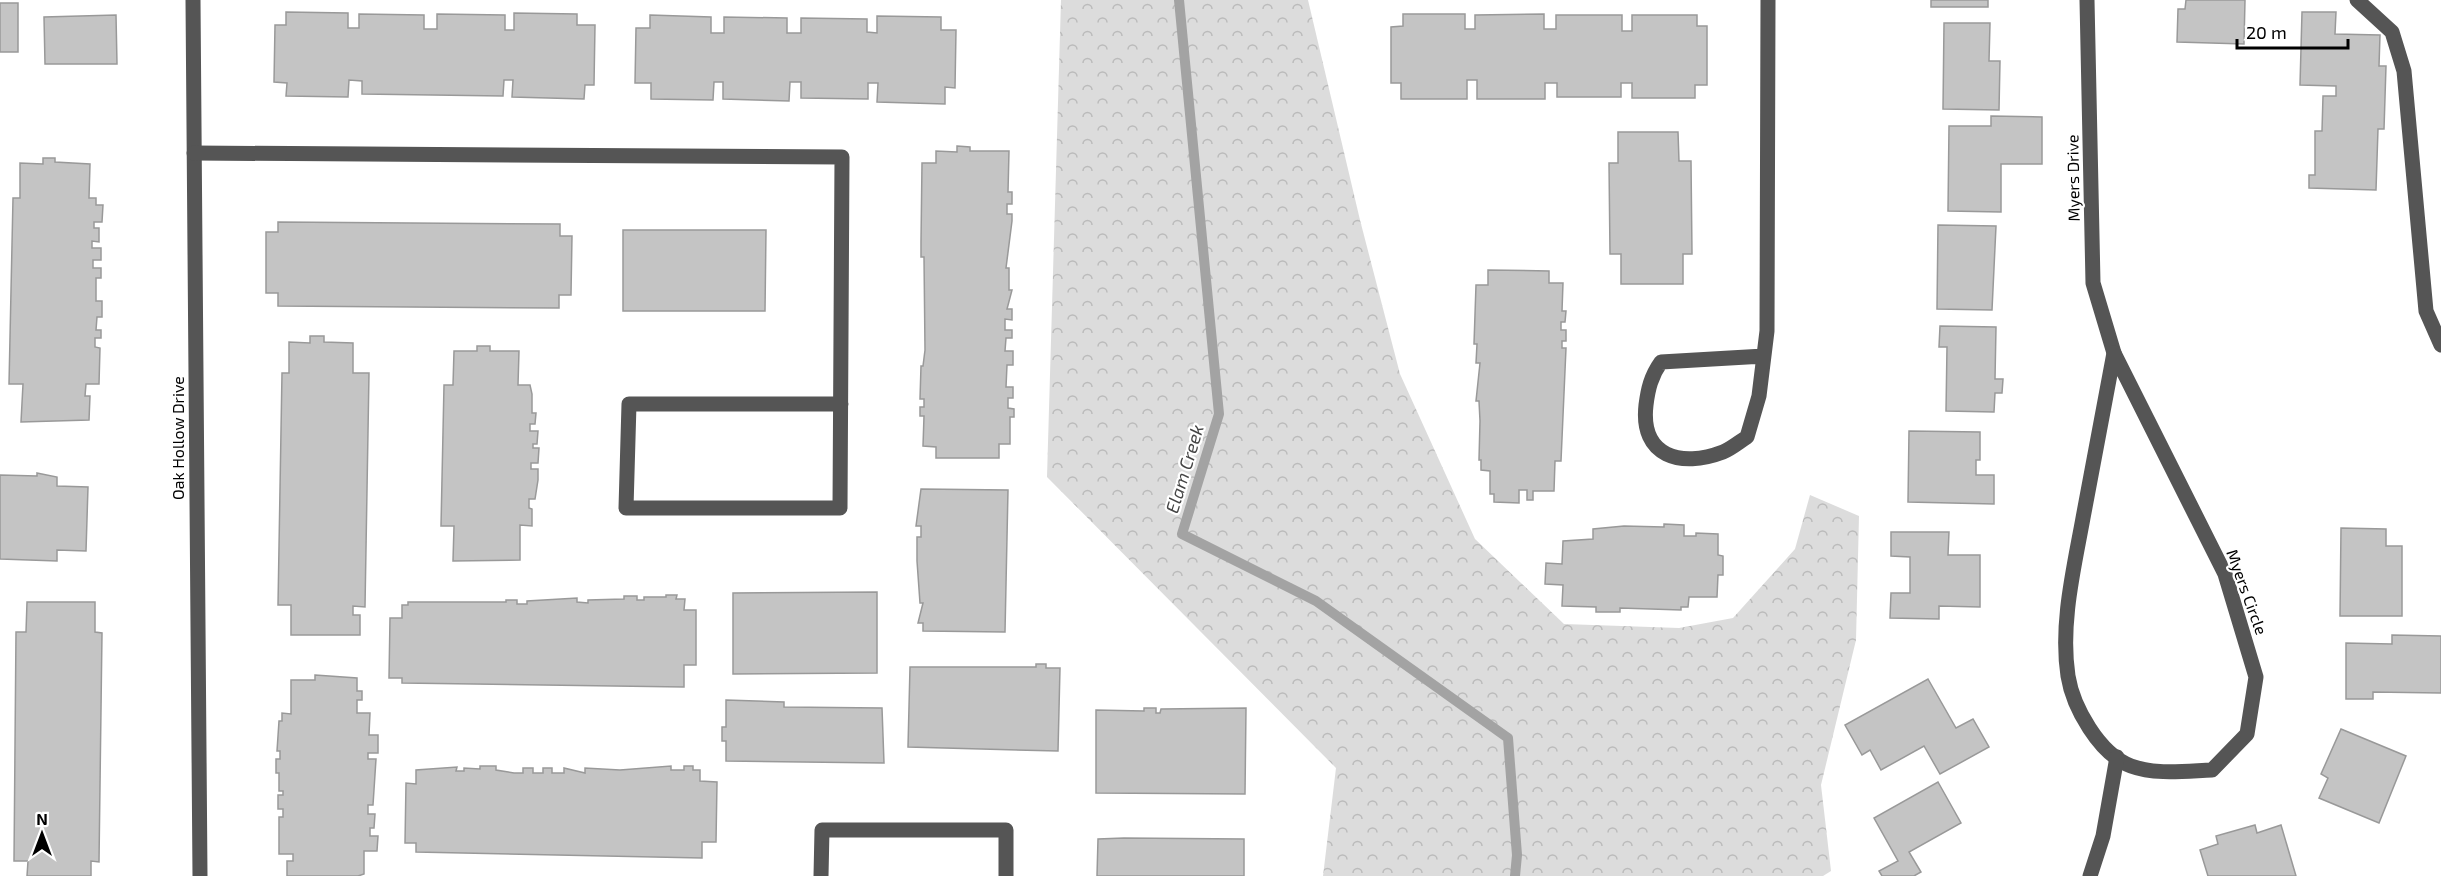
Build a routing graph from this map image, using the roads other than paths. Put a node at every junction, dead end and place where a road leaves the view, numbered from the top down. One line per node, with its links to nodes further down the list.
1 (193, 0): 5 (street, Oak Hollow Drive)
2 (1768, 0): 8 (street)
3 (2086, 0): 7 (street, Myers Drive)
4 (2357, 0): 6 (street)
5 (194, 153): 9 (street); 11 (street, Oak Hollow Drive)
6 (2441, 345)
7 (2114, 353): 10 (street, Myers Circle); 10 (street, Myers Circle)
8 (1764, 356): 8 (street)
9 (841, 404): 9 (street)
10 (2117, 757): 14 (street)
11 (200, 876)
12 (821, 876): 13 (street)
13 (1006, 876)
14 (2090, 876)

